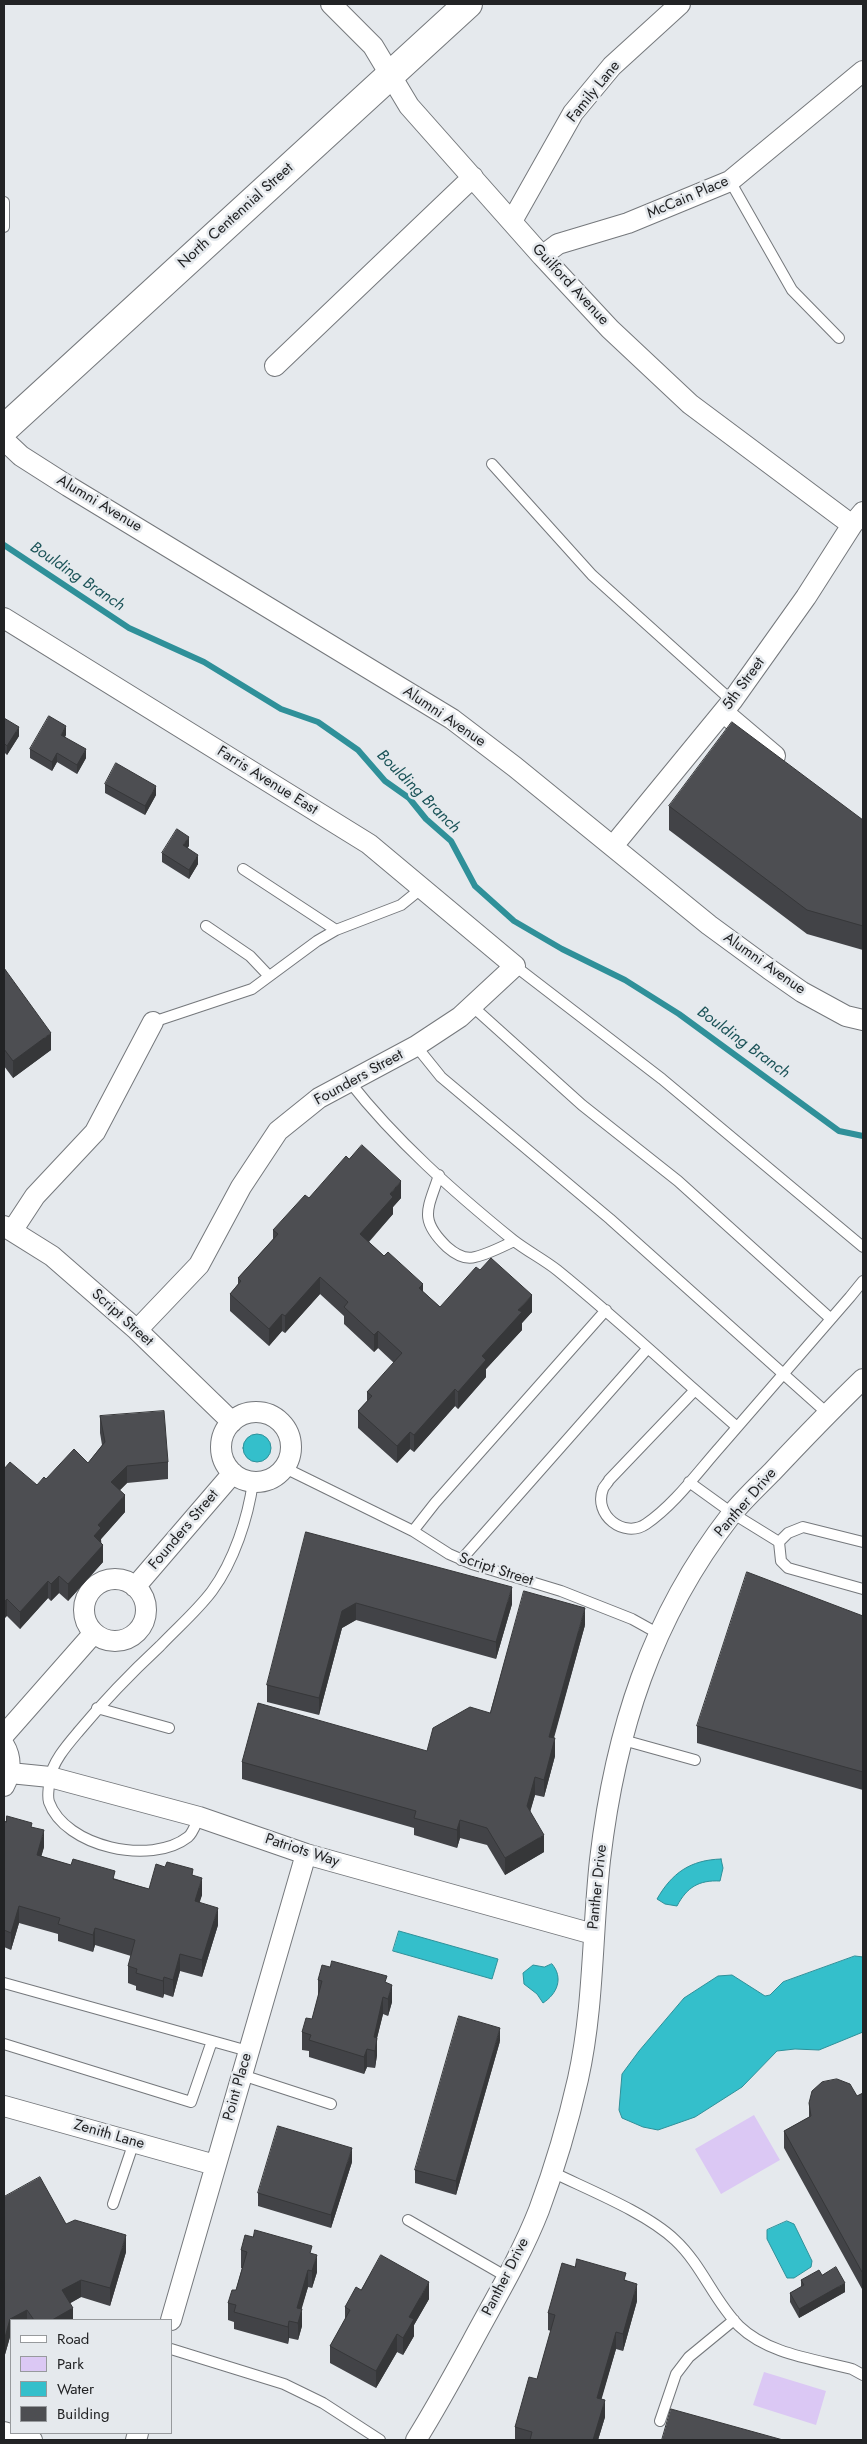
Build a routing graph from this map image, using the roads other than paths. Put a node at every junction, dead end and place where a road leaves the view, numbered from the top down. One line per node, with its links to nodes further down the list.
1 (331, 4): 5 (street, Guilford Avenue)
2 (468, 4): 5 (main road, North Centennial Street)
3 (680, 4): 9 (street, Family Lane)
4 (863, 72): 7 (street, McCain Place)
5 (391, 75): 6 (street, Guilford Avenue); 14 (main road, North Centennial Street)
6 (473, 177): 9 (street, Guilford Avenue); 13 (street)
7 (730, 181): 11 (street, McCain Place); 12 (lane)
8 (4, 202): 10 (lane)
9 (512, 221): 11 (street, Guilford Avenue)
10 (4, 227)
11 (542, 256): 17 (street, Guilford Avenue)
12 (839, 338)
13 (275, 366)
14 (4, 429)
15 (4, 440): 21 (street, Alumni Avenue)
16 (492, 464): 19 (lane)
17 (857, 518): 19 (street, 5th Street)
18 (4, 618): 23 (street, Farris Avenue East)
19 (728, 707): 20 (street); 21 (street, 5th Street)
20 (791, 769)
21 (612, 846): 29 (street, Alumni Avenue)
22 (243, 869): 25 (lane)
23 (422, 888): 25 (lane); 26 (street, Farris Avenue East)
24 (206, 926): 27 (lane)
25 (336, 930): 27 (lane)
26 (515, 966): 28 (street, Founders Street); 36 (lane)
27 (269, 976): 30 (lane)
28 (472, 1006): 31 (street, Founders Street); 39 (lane)
29 (863, 1020)
30 (153, 1022): 34 (street)
31 (416, 1046): 32 (street, Founders Street); 42 (lane)
32 (350, 1081): 33 (lane); 40 (street, Founders Street)
33 (439, 1174): 35 (lane); 35 (lane)
34 (8, 1229): 40 (street, Script Street)
35 (514, 1241): 38 (lane)
36 (863, 1247)
37 (863, 1281): 39 (lane)
38 (606, 1310): 41 (lane); 53 (lane)
39 (832, 1319): 42 (lane)
40 (138, 1330): 46 (street, Script Street)
41 (648, 1348): 44 (lane); 56 (lane)
42 (784, 1373): 45 (lane); 47 (lane)
43 (863, 1378): 45 (street, Panther Drive)
44 (695, 1390): 47 (lane); 51 (lane)
45 (827, 1413): 52 (street, Panther Drive)
46 (232, 1422): 48 (street); 49 (street)
47 (737, 1428): 51 (lane)
48 (285, 1468): 50 (street); 53 (lane, Script Street)
49 (233, 1472): 50 (street); 57 (street, Founders Street)
50 (253, 1482): 61 (lane)
51 (689, 1482): 52 (lane)
52 (732, 1513): 54 (lane); 60 (street, Panther Drive)
53 (413, 1531): 56 (lane, Script Street)
54 (779, 1542): 55 (lane); 58 (lane)
55 (863, 1542)
56 (461, 1560): 60 (lane, Script Street)
57 (135, 1587): 59 (street); 59 (street)
58 (863, 1589)
59 (93, 1634): 63 (street)
60 (659, 1634): 64 (street, Panther Drive)
61 (98, 1708): 62 (lane); 67 (lane)
62 (169, 1728)
63 (4, 1735)
64 (622, 1740): 66 (lane); 71 (street, Panther Drive)
65 (4, 1745): 68 (street, Patriots Way)
66 (695, 1760)
67 (50, 1777): 68 (street, Patriots Way); 69 (street, Patriots Way); 69 (lane)
68 (7, 1780)
69 (199, 1818): 70 (street, Patriots Way)
70 (306, 1854): 71 (street, Patriots Way); 75 (street, Point Place)
71 (593, 1934): 81 (street, Panther Drive)
72 (4, 1983): 73 (lane)
73 (212, 2041): 74 (lane); 75 (lane)
74 (4, 2044)
75 (248, 2051): 76 (street, Point Place)
76 (242, 2075): 77 (lane); 80 (street, Point Place)
77 (331, 2104)
78 (4, 2106): 79 (street, Zenith Lane)
79 (134, 2142): 80 (street, Zenith Lane); 82 (lane)
80 (215, 2165): 85 (street, Point Place)
81 (552, 2172): 84 (street, Panther Drive); 86 (lane)
82 (113, 2204)
83 (408, 2220): 84 (lane)
84 (507, 2277): 93 (street, Panther Drive)
85 (171, 2319)
86 (734, 2320): 88 (lane); 89 (lane)
87 (172, 2349): 92 (lane)
88 (863, 2375)
89 (660, 2421)
90 (11, 2434): 91 (street)
91 (32, 2440)
92 (380, 2440)
93 (416, 2440)

